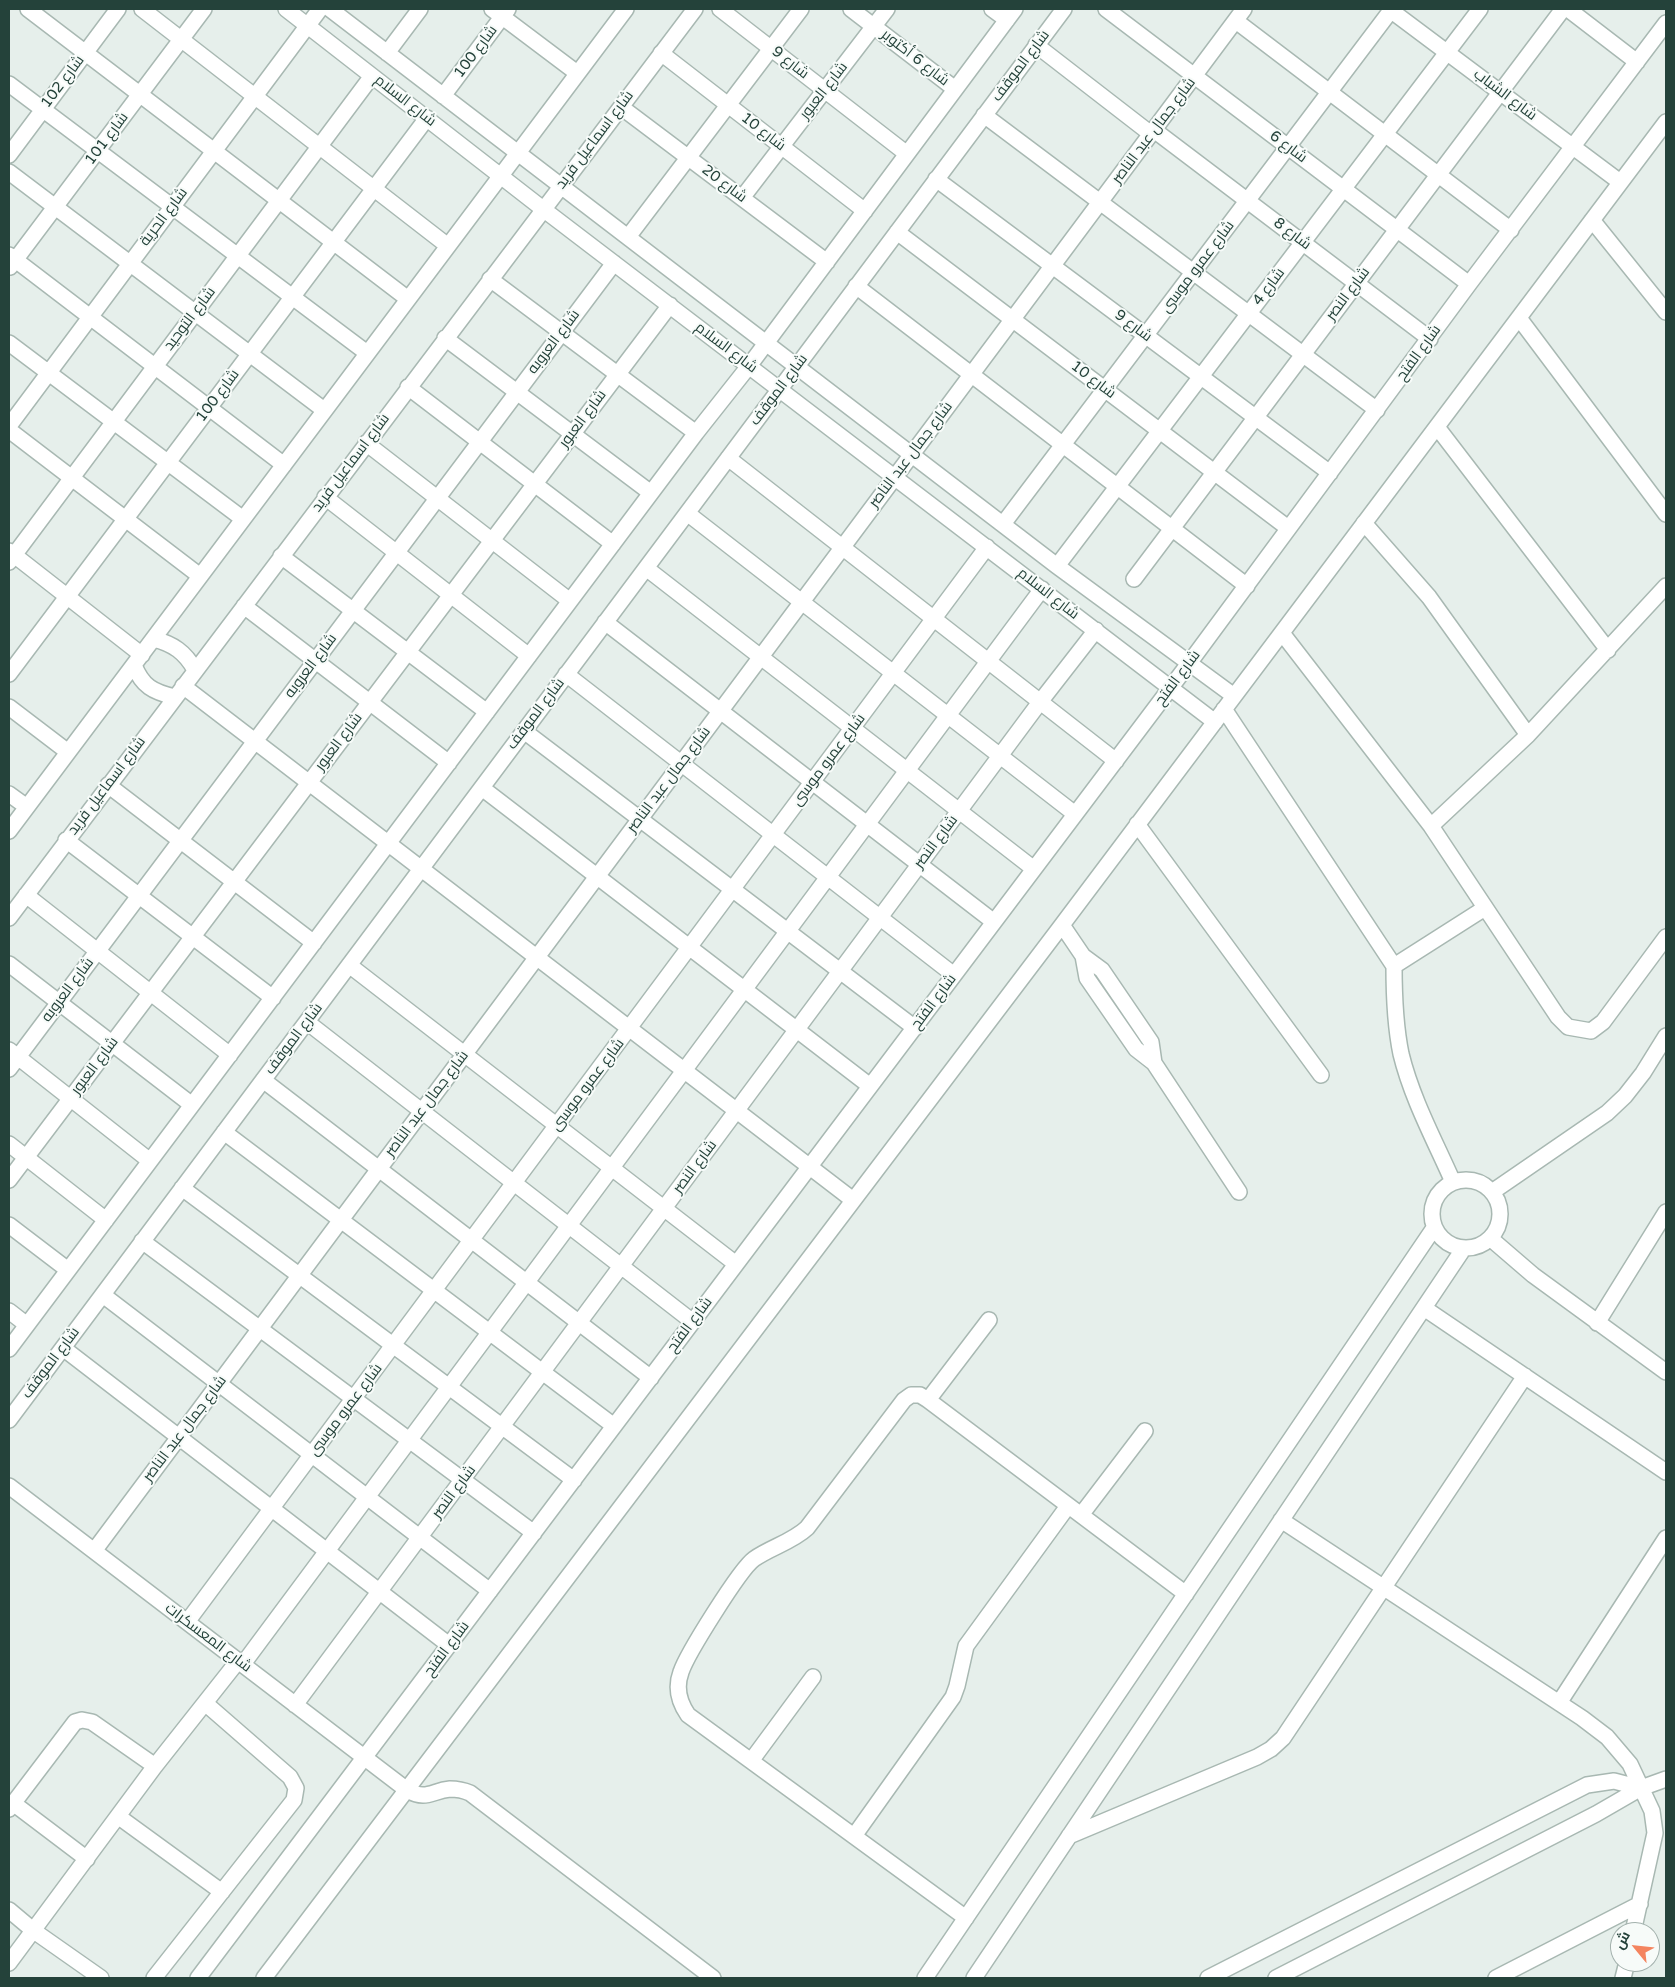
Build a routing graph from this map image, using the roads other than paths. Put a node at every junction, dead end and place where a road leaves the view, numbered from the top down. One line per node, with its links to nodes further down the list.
1 (28, 9): 32 (street)
2 (118, 9): 32 (street, شارع 102)
3 (142, 9): 28 (street)
4 (204, 9): 28 (street, شارع 101)
5 (286, 9): 26 (street, شارع السلام)
6 (320, 9): 26 (street, شارع الحرية)
7 (330, 9): 33 (street, شارع السلام)
8 (420, 9): 33 (street)
9 (695, 9): 34 (street, شارع اسماعيل فريد)
10 (720, 9): 30 (street, شارع 9)
11 (801, 9): 30 (street)
12 (851, 9): 27 (street, شارع 6 أكتوبر)
13 (888, 9): 27 (street, شارع العبور)
14 (992, 9): 23 (street)
15 (1064, 9): 29 (street, شارع الموقف)
16 (1106, 9): 38 (street, شارع 6)
17 (1391, 9): 31 (street, شارع الشباب); 42 (street, شارع عمرو موسى)
18 (1480, 9): 31 (street, شارع 4)
19 (1562, 9): 43 (street, شارع النصر)
20 (1568, 9): 35 (street)
21 (501, 11): 36 (street); 46 (street, شارع 100)
22 (617, 12): 36 (street)
23 (1011, 14): 40 (street)
24 (1240, 15): 38 (street, شارع جمال عبد الناصر); 42 (street)
25 (1666, 23): 35 (street, شارع الفتح)
26 (307, 26): 37 (street, شارع السلام); 45 (street, شارع الحرية)
27 (874, 26): 40 (street, شارع 6 أكتوبر); 41 (street, شارع العبور)
28 (181, 39): 44 (street, شارع 101); 45 (street)
29 (1036, 45): 50 (street, شارع الموقف); 53 (street, شارع 8)
30 (771, 48): 41 (street, شارع 9); 47 (street)
31 (1447, 52): 43 (street, شارع الشباب); 54 (street, شارع 4)
32 (85, 53): 44 (street); 49 (street, شارع 102)
33 (387, 53): 46 (street, شارع السلام)
34 (661, 53): 47 (street, شارع 10); 48 (street, شارع اسماعيل فريد)
35 (1637, 62): 57 (street, شارع الفتح)
36 (577, 73): 61 (street)
37 (372, 76): 51 (street, شارع السلام); 55 (street, شارع التوحيد)
38 (1194, 76): 53 (street, شارع جمال عبد الناصر); 58 (street, شارع 6)
39 (9, 84): 49 (street)
40 (955, 89): 62 (street)
41 (825, 90): 56 (street, شارع العبور); 62 (street, شارع 9)
42 (1330, 92): 54 (street); 58 (street, شارع عمرو موسى)
43 (1500, 92): 57 (street, شارع الشباب); 66 (street, شارع النصر)
44 (140, 94): 59 (street); 60 (street, شارع 101)
45 (255, 95): 55 (street); 59 (street, شارع الحرية)
46 (443, 96): 61 (street, شارع السلام)
47 (728, 105): 56 (street, شارع 10); 64 (street)
48 (620, 107): 64 (street, شارع 20); 70 (street, شارع اسماعيل فريد)
49 (43, 110): 60 (street); 63 (street, شارع 102)
50 (984, 115): 68 (street, شارع الموقف); 76 (street)
51 (427, 118): 67 (street, شارع السلام); 71 (street, شارع 100)
52 (1666, 122): 69 (street)
53 (1153, 132): 75 (street, شارع 8); 76 (street, شارع جمال عبد الناصر)
54 (1385, 134): 66 (street); 72 (street, شارع 4)
55 (320, 146): 71 (street); 74 (street, شارع التوحيد)
56 (782, 146): 73 (street, شارع العبور); 80 (street, شارع 10)
57 (1572, 146): 69 (street, شارع الشباب); 83 (street, شارع الفتح)
58 (1288, 147): 72 (street, شارع 6); 75 (street, شارع عمرو موسى)
59 (214, 150): 74 (street); 77 (street, شارع الحرية)
60 (98, 151): 77 (street); 78 (street, شارع 101)
61 (518, 153): 67 (street); 70 (street, شارع السلام)
62 (907, 154): 80 (street)
63 (9, 155)
64 (688, 157): 73 (street, شارع 20); 85 (street)
65 (9, 172): 78 (street)
66 (1438, 174): 82 (street, شارع النصر); 83 (street)
67 (500, 175): 79 (street, شارع السلام); 88 (street)
68 (936, 179): 84 (street, شارع الموقف); 94 (street, شارع 9)
69 (1620, 182): 81 (street)
70 (560, 186): 79 (street, شارع اسماعيل فريد); 85 (street, شارع السلام)
71 (374, 188): 86 (street, شارع 100); 88 (street)
72 (1343, 189): 82 (street, شارع 6); 87 (street, شارع 4)
73 (742, 198): 91 (street, شارع 20)
74 (279, 200): 86 (street); 89 (street, شارع التوحيد)
75 (1248, 200): 87 (street, شارع 8); 95 (street, شارع عمرو موسى)
76 (1100, 202): 94 (street, شارع جمال عبد الناصر); 95 (street)
77 (172, 206): 89 (street); 92 (street, شارع الحرية)
78 (55, 207): 90 (street, شارع 101); 92 (street)
79 (543, 209): 93 (street, شارع السلام); 96 (street, شارع اسماعيل فريد)
80 (865, 211): 91 (street)
81 (1592, 220): 103 (street); 107 (street)
82 (1397, 229): 97 (street, شارع النصر); 98 (street, شارع 6)
83 (1511, 230): 98 (street, شارع الفتح)
84 (897, 232): 99 (street, شارع الموقف); 108 (street, شارع 10)
85 (628, 237): 114 (street, شارع السلام)
86 (334, 242): 100 (street, شارع 100); 101 (street)
87 (1303, 242): 97 (street, شارع 8); 105 (street, شارع 4)
88 (448, 246): 101 (street)
89 (238, 256): 100 (street); 104 (street, شارع التوحيد)
90 (11, 261): 106 (street)
91 (827, 262): 114 (street)
92 (130, 263): 104 (street); 106 (street, شارع الحرية)
93 (614, 263): 102 (street, شارع السلام); 109 (street, شارع العروبه)
94 (1053, 266): 108 (street, شارع جمال عبد الناصر); 110 (street, شارع 9)
95 (1194, 272): 105 (street); 110 (street, شارع عمرو موسى)
96 (490, 279): 109 (street); 111 (street, شارع اسماعيل فريد)
97 (1357, 283): 112 (street, شارع 8); 117 (street, شارع النصر)
98 (1469, 284): 112 (street, شارع الفتح)
99 (856, 286): 120 (street, شارع الموقف); 123 (street)
100 (292, 297): 115 (street); 116 (street, شارع 100)
101 (408, 299): 115 (street)
102 (670, 305): 119 (street, شارع السلام); 122 (street, شارع العبور)
103 (1666, 312)
104 (195, 313): 116 (street); 118 (street, شارع التوحيد)
105 (1249, 313): 117 (street); 124 (street, شارع 4)
106 (90, 316): 118 (street); 121 (street, شارع الحرية)
107 (1519, 318): 135 (street); 157 (street)
108 (1012, 319): 123 (street, شارع جمال عبد الناصر); 127 (street, شارع 10)
109 (562, 332): 122 (street); 128 (street, شارع العروبه)
110 (1146, 335): 124 (street, شارع 9); 127 (street, شارع عمرو موسى)
111 (445, 338): 125 (street, شارع اسماعيل فريد); 128 (street)
112 (1430, 339): 131 (street, شارع الفتح)
113 (9, 343): 121 (street)
114 (766, 343): 119 (street); 120 (street, شارع السلام)
115 (367, 353): 130 (street)
116 (250, 354): 129 (street, شارع 100); 130 (street)
117 (1304, 354): 131 (street); 132 (street, شارع النصر)
118 (154, 366): 129 (street); 133 (street, شارع التوحيد)
119 (749, 366): 126 (street, شارع السلام); 138 (street)
120 (797, 367): 126 (street, شارع الموقف); 143 (street, شارع السلام)
121 (48, 372): 133 (street); 134 (street, شارع الحرية)
122 (618, 374): 138 (street); 139 (street, شارع العبور)
123 (972, 375): 142 (street); 143 (street, شارع جمال عبد الناصر)
124 (1201, 376): 132 (street, شارع 9); 137 (street, شارع 4)
125 (408, 387): 140 (street); 141 (street, شارع اسماعيل فريد)
126 (780, 389): 144 (street, شارع الموقف); 149 (street, شارع السلام)
127 (1105, 389): 137 (street, شارع 10); 142 (street, شارع عمرو موسى)
128 (517, 392): 139 (street); 140 (street, شارع العروبه)
129 (209, 408): 145 (street, شارع 100); 146 (street)
130 (324, 410): 146 (street)
131 (1377, 410): 147 (street, شارع الفتح)
132 (1256, 417): 147 (street, شارع 9); 148 (street, شارع النصر)
133 (113, 422): 145 (street); 150 (street, شارع التوحيد)
134 (9, 426)
135 (1436, 427): 161 (street); 189 (street)
136 (9, 430): 150 (street)
137 (1160, 431): 148 (street, شارع 10); 152 (street, شارع 4)
138 (696, 433): 153 (street)
139 (572, 434): 151 (street, شارع العبور); 153 (street)
140 (479, 442): 151 (street); 155 (street, شارع العروبه)
141 (366, 443): 154 (street, شارع اسماعيل فريد); 155 (street)
142 (1063, 445): 152 (street); 160 (street, شارع عمرو موسى)
143 (912, 455): 149 (street, شارع جمال عبد الناصر); 160 (street, شارع السلام)
144 (728, 458): 156 (street, شارع الموقف); 167 (street)
145 (167, 463): 158 (street, شارع 100); 159 (street)
146 (284, 465): 159 (street)
147 (1330, 472): 163 (street, شارع الفتح)
148 (1214, 473): 162 (street, شارع النصر); 163 (street, شارع 10)
149 (895, 477): 166 (street, شارع السلام); 167 (street, شارع جمال عبد الناصر)
150 (71, 478): 158 (street); 169 (street, شارع التوحيد)
151 (534, 484): 164 (street, شارع العبور); 165 (street)
152 (1117, 486): 162 (street); 171 (street, شارع 4)
153 (651, 493): 165 (street)
154 (325, 497): 168 (street); 170 (street, شارع اسماعيل فريد)
155 (437, 498): 164 (street); 168 (street, شارع العروبه)
156 (687, 513): 172 (street, شارع الموقف); 181 (street)
157 (1666, 514)
158 (125, 519): 173 (street); 179 (street, شارع 100)
159 (243, 520): 173 (street)
160 (1003, 524): 171 (street, شارع السلام)
161 (1364, 524): 187 (street); 214 (street)
162 (1172, 528): 174 (street, شارع النصر); 175 (street)
163 (1288, 528): 175 (street, شارع الفتح)
164 (492, 541): 178 (street, شارع العبور); 180 (street)
165 (613, 544): 180 (street)
166 (987, 547): 177 (street, شارع السلام); 184 (street, شارع عمرو موسى)
167 (842, 548): 181 (street, شارع جمال عبد الناصر); 184 (street)
168 (396, 553): 178 (street); 183 (street, شارع العروبه)
169 (10, 556): 179 (street)
170 (282, 556): 182 (street, شارع اسماعيل فريد); 183 (street)
171 (1057, 566): 196 (street, شارع السلام)
172 (646, 568): 185 (street, شارع الموقف); 192 (street)
173 (200, 576): 188 (street)
174 (1134, 579)
175 (1247, 586): 196 (street, شارع الفتح)
176 (1666, 586): 189 (street)
177 (1042, 589): 186 (street, شارع السلام); 195 (street)
178 (451, 595): 190 (street, شارع العبور); 191 (street)
179 (67, 596): 193 (street); 198 (street, شارع 100)
180 (570, 601): 191 (street)
181 (802, 602): 192 (street, شارع جمال عبد الناصر); 200 (street)
182 (244, 606): 194 (street); 197 (street, شارع اسماعيل فريد)
183 (353, 610): 190 (street); 194 (street, شارع العروبه)
184 (934, 619): 195 (street); 200 (street, شارع عمرو موسى)
185 (605, 622): 199 (street, شارع الموقف); 208 (street)
186 (1096, 630): 201 (street, شارع السلام); 205 (street, شارع النصر)
187 (1282, 633): 203 (street); 233 (street)
188 (154, 639): 193 (street); 197 (street)
189 (1608, 650): 214 (street)
190 (408, 652): 204 (street, شارع العبور); 209 (street)
191 (529, 656): 209 (street)
192 (761, 657): 208 (street, شارع جمال عبد الناصر); 212 (street)
193 (138, 660): 202 (street); 216 (street)
194 (315, 661): 204 (street); 215 (street, شارع العروبه)
195 (988, 661): 205 (street); 210 (street)
196 (1190, 662): 201 (street, شارع الفتح); 203 (street, شارع السلام)
197 (195, 670): 202 (street, شارع اسماعيل فريد)
198 (9, 674)
199 (566, 674): 213 (street, شارع الموقف); 220 (street)
200 (894, 674): 210 (street); 212 (street, شارع عمرو موسى)
201 (1171, 687): 211 (street, شارع السلام); 218 (street, شارع الفتح)
202 (179, 692): 215 (street); 224 (street, شارع اسماعيل فريد)
203 (1234, 696): 207 (street)
204 (370, 702): 219 (street); 223 (street, شارع العبور)
205 (1040, 702): 217 (street, شارع النصر); 218 (street)
206 (9, 707): 216 (street)
207 (1224, 709): 211 (street); 262 (street)
208 (720, 711): 220 (street, شارع جمال عبد الناصر); 222 (street)
209 (487, 712): 219 (street)
210 (948, 716): 217 (street); 221 (street)
211 (1215, 722): 232 (street)
212 (853, 728): 221 (street); 222 (street, شارع عمرو موسى)
213 (524, 731): 225 (street, شارع الموقف); 230 (street)
214 (1528, 735): 233 (street)
215 (255, 741): 223 (street); 237 (street, شارع العروبه)
216 (68, 752): 227 (street)
217 (1000, 756): 228 (street, شارع النصر); 229 (street)
218 (1116, 761): 229 (street, شارع الفتح)
219 (449, 763): 238 (street)
220 (681, 764): 230 (street, شارع جمال عبد الناصر); 235 (street)
221 (907, 770): 228 (street); 231 (street)
222 (813, 782): 231 (street); 235 (street, شارع عمرو موسى)
223 (309, 783): 238 (street); 244 (street, شارع العبور)
224 (108, 785): 236 (street, شارع اسماعيل فريد); 237 (street)
225 (482, 788): 240 (street, شارع الموقف); 242 (street)
226 (9, 794): 227 (street)
227 (27, 807): 234 (street)
228 (960, 811): 239 (street, شارع النصر); 241 (street)
229 (1075, 814): 241 (street, شارع الفتح)
230 (640, 819): 242 (street, شارع جمال عبد الناصر); 245 (street)
231 (867, 824): 239 (street); 243 (street)
232 (1138, 824): 252 (street); 279 (street)
233 (1430, 826): 248 (street)
234 (9, 831)
235 (773, 835): 243 (street); 245 (street, شارع عمرو موسى)
236 (66, 840): 246 (street, شارع اسماعيل فريد); 247 (street)
237 (181, 840): 244 (street); 247 (street, شارع العروبه)
238 (388, 844): 240 (street); 256 (street)
239 (920, 865): 250 (street, شارع النصر); 251 (street)
240 (421, 869): 259 (street); 261 (street, شارع الموقف)
241 (1034, 869): 251 (street, شارع الفتح)
242 (597, 876): 257 (street); 259 (street, شارع جمال عبد الناصر)
243 (828, 877): 250 (street); 253 (street)
244 (234, 881): 254 (street, شارع العبور); 256 (street)
245 (733, 890): 253 (street); 257 (street, شارع عمرو موسى)
246 (26, 895): 249 (street, شارع اسماعيل فريد); 258 (street)
247 (139, 896): 254 (street); 258 (street, شارع العروبه)
248 (1485, 908): 255 (street); 262 (street)
249 (9, 918)
250 (880, 918): 263 (street, شارع النصر); 264 (street)
251 (994, 922): 264 (street, شارع الفتح)
252 (1062, 924): 298 (street); 300 (street)
253 (788, 931): 263 (street); 265 (street)
254 (193, 937): 266 (street, شارع العبور); 267 (street)
255 (1666, 937)
256 (314, 943): 267 (street)
257 (690, 948): 265 (street); 271 (street, شارع عمرو موسى)
258 (97, 951): 266 (street); 268 (street, شارع العروبه)
259 (536, 957): 271 (street); 275 (street, شارع جمال عبد الناصر)
260 (9, 964): 268 (street)
261 (349, 965): 269 (street, شارع الموقف); 275 (street)
262 (1394, 966): 295 (street)
263 (840, 971): 270 (street); 272 (street, شارع النصر)
264 (954, 975): 270 (street, شارع الفتح)
265 (745, 990): 272 (street); 278 (street)
266 (150, 992): 274 (street, شارع العبور); 276 (street)
267 (273, 998): 276 (street)
268 (59, 1003): 274 (street); 277 (street, شارع العروبه)
269 (307, 1022): 280 (street, شارع الموقف); 284 (street)
270 (914, 1028): 281 (street, شارع الفتح)
271 (630, 1029): 278 (street); 286 (street, شارع عمرو موسى)
272 (797, 1030): 281 (street); 285 (street, شارع النصر)
273 (1666, 1036): 299 (street)
274 (112, 1044): 282 (street, شارع العبور); 283 (street)
275 (464, 1054): 284 (street, شارع جمال عبد الناصر); 286 (street)
276 (230, 1055): 283 (street)
277 (12, 1059): 282 (street)
278 (684, 1071): 285 (street); 292 (street)
279 (1321, 1075)
280 (263, 1080): 287 (street, شارع الموقف); 293 (street)
281 (870, 1086): 291 (street, شارع الفتح)
282 (70, 1098): 289 (street, شارع العبور); 290 (street)
283 (192, 1105): 290 (street)
284 (422, 1111): 293 (street, شارع جمال عبد الناصر); 296 (street)
285 (737, 1111): 291 (street); 301 (street, شارع النصر)
286 (557, 1126): 292 (street); 296 (street, شارع عمرو موسى)
287 (224, 1132): 297 (street, شارع الموقف); 304 (street)
288 (9, 1144): 289 (street)
289 (26, 1157): 294 (street, شارع العبور); 303 (street)
290 (150, 1161): 303 (street)
291 (810, 1167): 300 (street); 312 (street, شارع الفتح)
292 (612, 1168): 301 (street); 306 (street)
293 (378, 1169): 304 (street, شارع جمال عبد الناصر); 309 (street)
294 (9, 1180)
295 (1453, 1182): 299 (street); 307 (street)
296 (515, 1183): 306 (street); 309 (street, شارع عمرو موسى)
297 (182, 1188): 310 (street, شارع الموقف); 315 (street)
298 (1240, 1192)
299 (1492, 1192): 308 (street)
300 (853, 1200): 375 (street)
301 (664, 1209): 312 (street); 313 (street, شارع النصر)
302 (1666, 1212): 324 (street)
303 (106, 1220): 314 (street)
304 (340, 1220): 315 (street, شارع جمال عبد الناصر); 317 (street)
305 (9, 1225): 314 (street)
306 (569, 1225): 313 (street); 316 (street)
307 (1434, 1228): 311 (street); 362 (street)
308 (1490, 1238): 311 (street); 324 (street)
309 (472, 1241): 316 (street); 317 (street, شارع عمرو موسى)
310 (142, 1242): 318 (street, شارع الموقف); 326 (street)
311 (1464, 1248): 319 (street)
312 (736, 1264): 322 (street, شارع الفتح)
313 (622, 1266): 322 (street); 323 (street, شارع النصر)
314 (68, 1270): 325 (street)
315 (299, 1275): 326 (street, شارع جمال عبد الناصر); 328 (street)
316 (526, 1283): 323 (street); 327 (street)
317 (434, 1291): 327 (street); 328 (street, شارع عمرو موسى)
318 (103, 1295): 329 (street, شارع الموقف); 335 (street)
319 (1424, 1308): 333 (street); 353 (street)
320 (9, 1311): 325 (street)
321 (989, 1320): 338 (street)
322 (693, 1322): 334 (street, شارع الفتح)
323 (579, 1323): 331 (street, شارع النصر); 334 (street)
324 (1597, 1323): 332 (street)
325 (27, 1325): 330 (street)
326 (259, 1328): 335 (street, شارع جمال عبد الناصر); 337 (street)
327 (490, 1332): 331 (street); 336 (street)
328 (394, 1346): 336 (street); 337 (street, شارع عمرو موسى)
329 (63, 1348): 339 (street, شارع الموقف); 343 (street)
330 (9, 1349)
331 (543, 1372): 340 (street, شارع النصر); 341 (street)
332 (1666, 1372)
333 (1525, 1376): 346 (street); 359 (street)
334 (650, 1378): 341 (street, شارع الفتح)
335 (218, 1384): 343 (street, شارع جمال عبد الناصر); 345 (street)
336 (449, 1387): 340 (street); 344 (street)
337 (354, 1399): 344 (street); 345 (street, شارع عمرو موسى)
338 (928, 1400): 352 (street); 371 (street)
339 (9, 1420)
340 (503, 1426): 347 (street, شارع النصر); 348 (street)
341 (614, 1426): 348 (street, شارع الفتح)
342 (1145, 1431): 352 (street)
343 (178, 1437): 351 (street); 357 (street, شارع جمال عبد الناصر)
344 (410, 1440): 347 (street); 350 (street)
345 (312, 1455): 350 (street); 351 (street, شارع عمرو موسى)
346 (1666, 1472)
347 (463, 1480): 354 (street); 355 (street, شارع النصر)
348 (574, 1480): 354 (street, شارع الفتح)
349 (9, 1486): 357 (street, شارع المعسكرات)
350 (367, 1497): 355 (street); 358 (street)
351 (272, 1509): 358 (street); 363 (street, شارع عمرو موسى)
352 (1075, 1511): 362 (street); 378 (street)
353 (1281, 1520): 359 (street); 379 (street)
354 (534, 1533): 360 (street, شارع الفتح)
355 (420, 1538): 360 (street); 361 (street, شارع النصر)
356 (1666, 1538): 368 (street)
357 (94, 1551): 363 (street, شارع المعسكرات)
358 (327, 1551): 361 (street); 365 (street)
359 (1384, 1588): 368 (street); 379 (street)
360 (490, 1591): 364 (street, شارع الفتح)
361 (380, 1592): 364 (street); 369 (street, شارع النصر)
362 (1186, 1594): 384 (street)
363 (187, 1622): 365 (street, شارع المعسكرات)
364 (449, 1646): 370 (street, شارع الفتح)
365 (240, 1663): 367 (street); 369 (street, شارع المعسكرات)
366 (813, 1677): 371 (street)
367 (205, 1703): 372 (street); 381 (street)
368 (1559, 1703): 374 (street)
369 (295, 1705): 370 (street, شارع المعسكرات)
370 (364, 1757): 375 (street, شارع المعسكرات); 390 (street, شارع الفتح)
371 (752, 1761): 378 (street)
372 (155, 1766): 376 (street); 377 (street)
373 (1666, 1779): 374 (street)
374 (1641, 1788): 382 (street); 395 (street); 396 (street)
375 (407, 1790): 391 (street); 392 (street)
376 (11, 1806): 380 (street)
377 (119, 1816): 380 (street); 381 (street)
378 (854, 1836): 384 (street)
379 (1069, 1836): 394 (street)
380 (87, 1859): 386 (street)
381 (222, 1892): 389 (street)
382 (1640, 1904): 385 (street); 397 (street)
383 (9, 1910): 386 (street)
384 (966, 1918): 393 (street)
385 (1636, 1922)
386 (34, 1931): 387 (street); 388 (street)
387 (9, 1964)
388 (100, 1978)
389 (154, 1978)
390 (198, 1978)
391 (264, 1978)
392 (713, 1978)
393 (925, 1978)
394 (974, 1978)
395 (1208, 1978)
396 (1276, 1978)
397 (1496, 1978)

